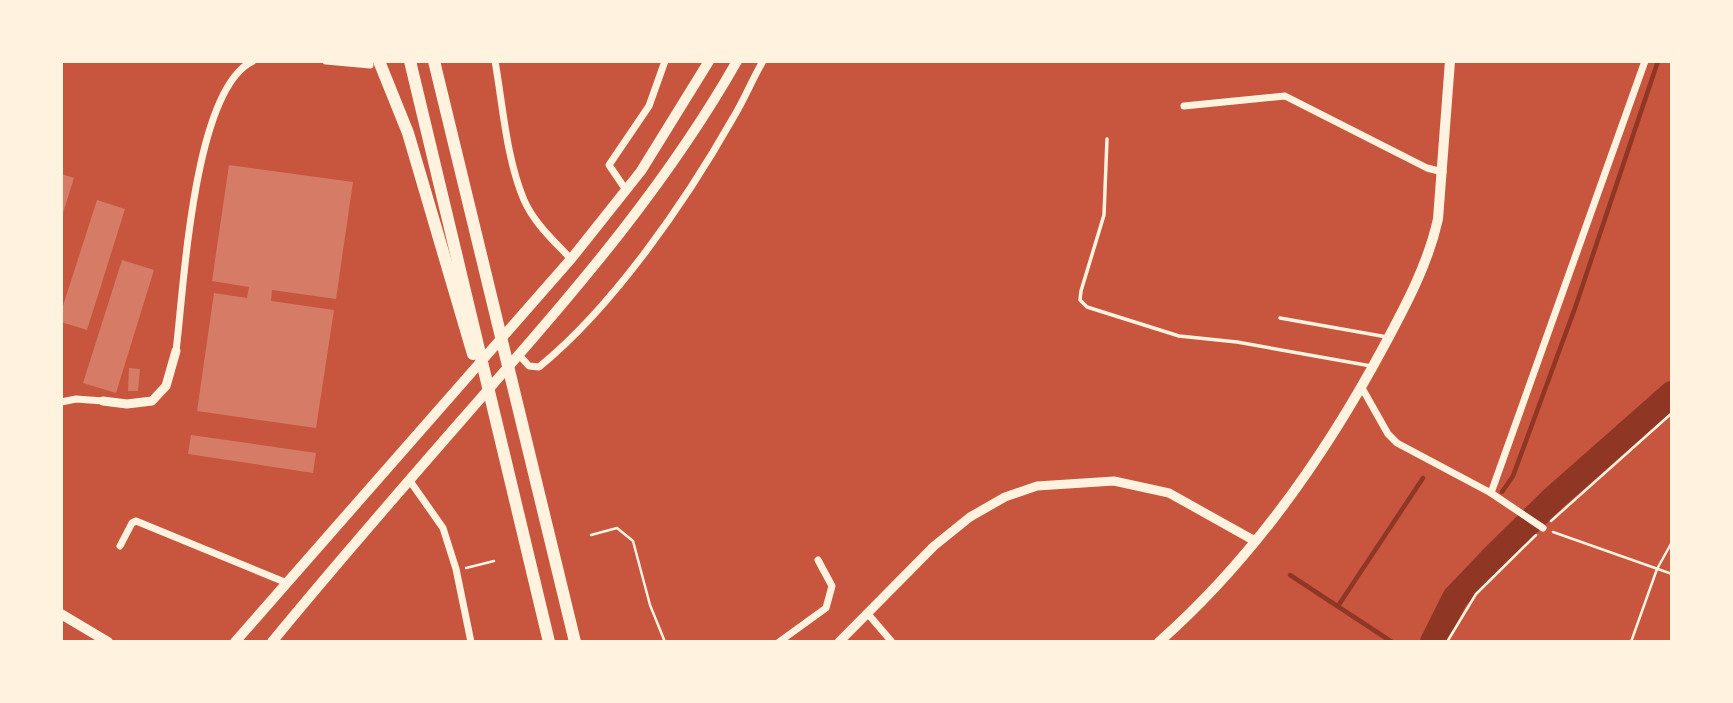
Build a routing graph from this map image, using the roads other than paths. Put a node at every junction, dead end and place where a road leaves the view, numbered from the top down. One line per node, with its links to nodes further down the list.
1 (253, 61): 23 (street)
2 (326, 61): 13 (street)
3 (410, 61): 22 (highway)
4 (434, 61): 15 (highway)
5 (440, 61): 15 (highway)
6 (495, 61): 19 (street)
7 (665, 61): 18 (street)
8 (709, 61): 18 (main road)
9 (737, 61): 24 (main road)
10 (763, 61): 24 (street)
11 (1450, 61): 17 (main road)
12 (1645, 61): 30 (street)
13 (374, 63): 22 (highway)
14 (1184, 106): 17 (street)
15 (448, 117): 43 (highway)
16 (1107, 139): 25 (lane)
17 (1443, 172): 21 (main road)
18 (625, 190): 19 (main road)
19 (571, 259): 35 (main road)
20 (1280, 318): 21 (lane)
21 (1389, 337): 25 (main road)
22 (473, 339): 42 (highway)
23 (176, 351): 28 (street)
24 (519, 355): 29 (main road)
25 (1373, 366): 26 (main road)
26 (1362, 388): 30 (street); 32 (main road)
27 (62, 401): 28 (street)
28 (103, 401)
29 (410, 481): 40 (main road); 41 (street)
30 (1491, 493): 31 (street)
31 (1541, 527)
32 (1255, 541): 37 (street); 47 (main road)
33 (120, 547): 35 (street)
34 (818, 560): 44 (street)
35 (287, 583): 39 (main road)
36 (61, 614): 38 (main road)
37 (868, 614): 45 (street); 46 (street)
38 (108, 642)
39 (235, 642)
40 (272, 642)
41 (471, 642)
42 (549, 642)
43 (575, 642)
44 (779, 642)
45 (839, 642)
46 (891, 642)
47 (1159, 642)

